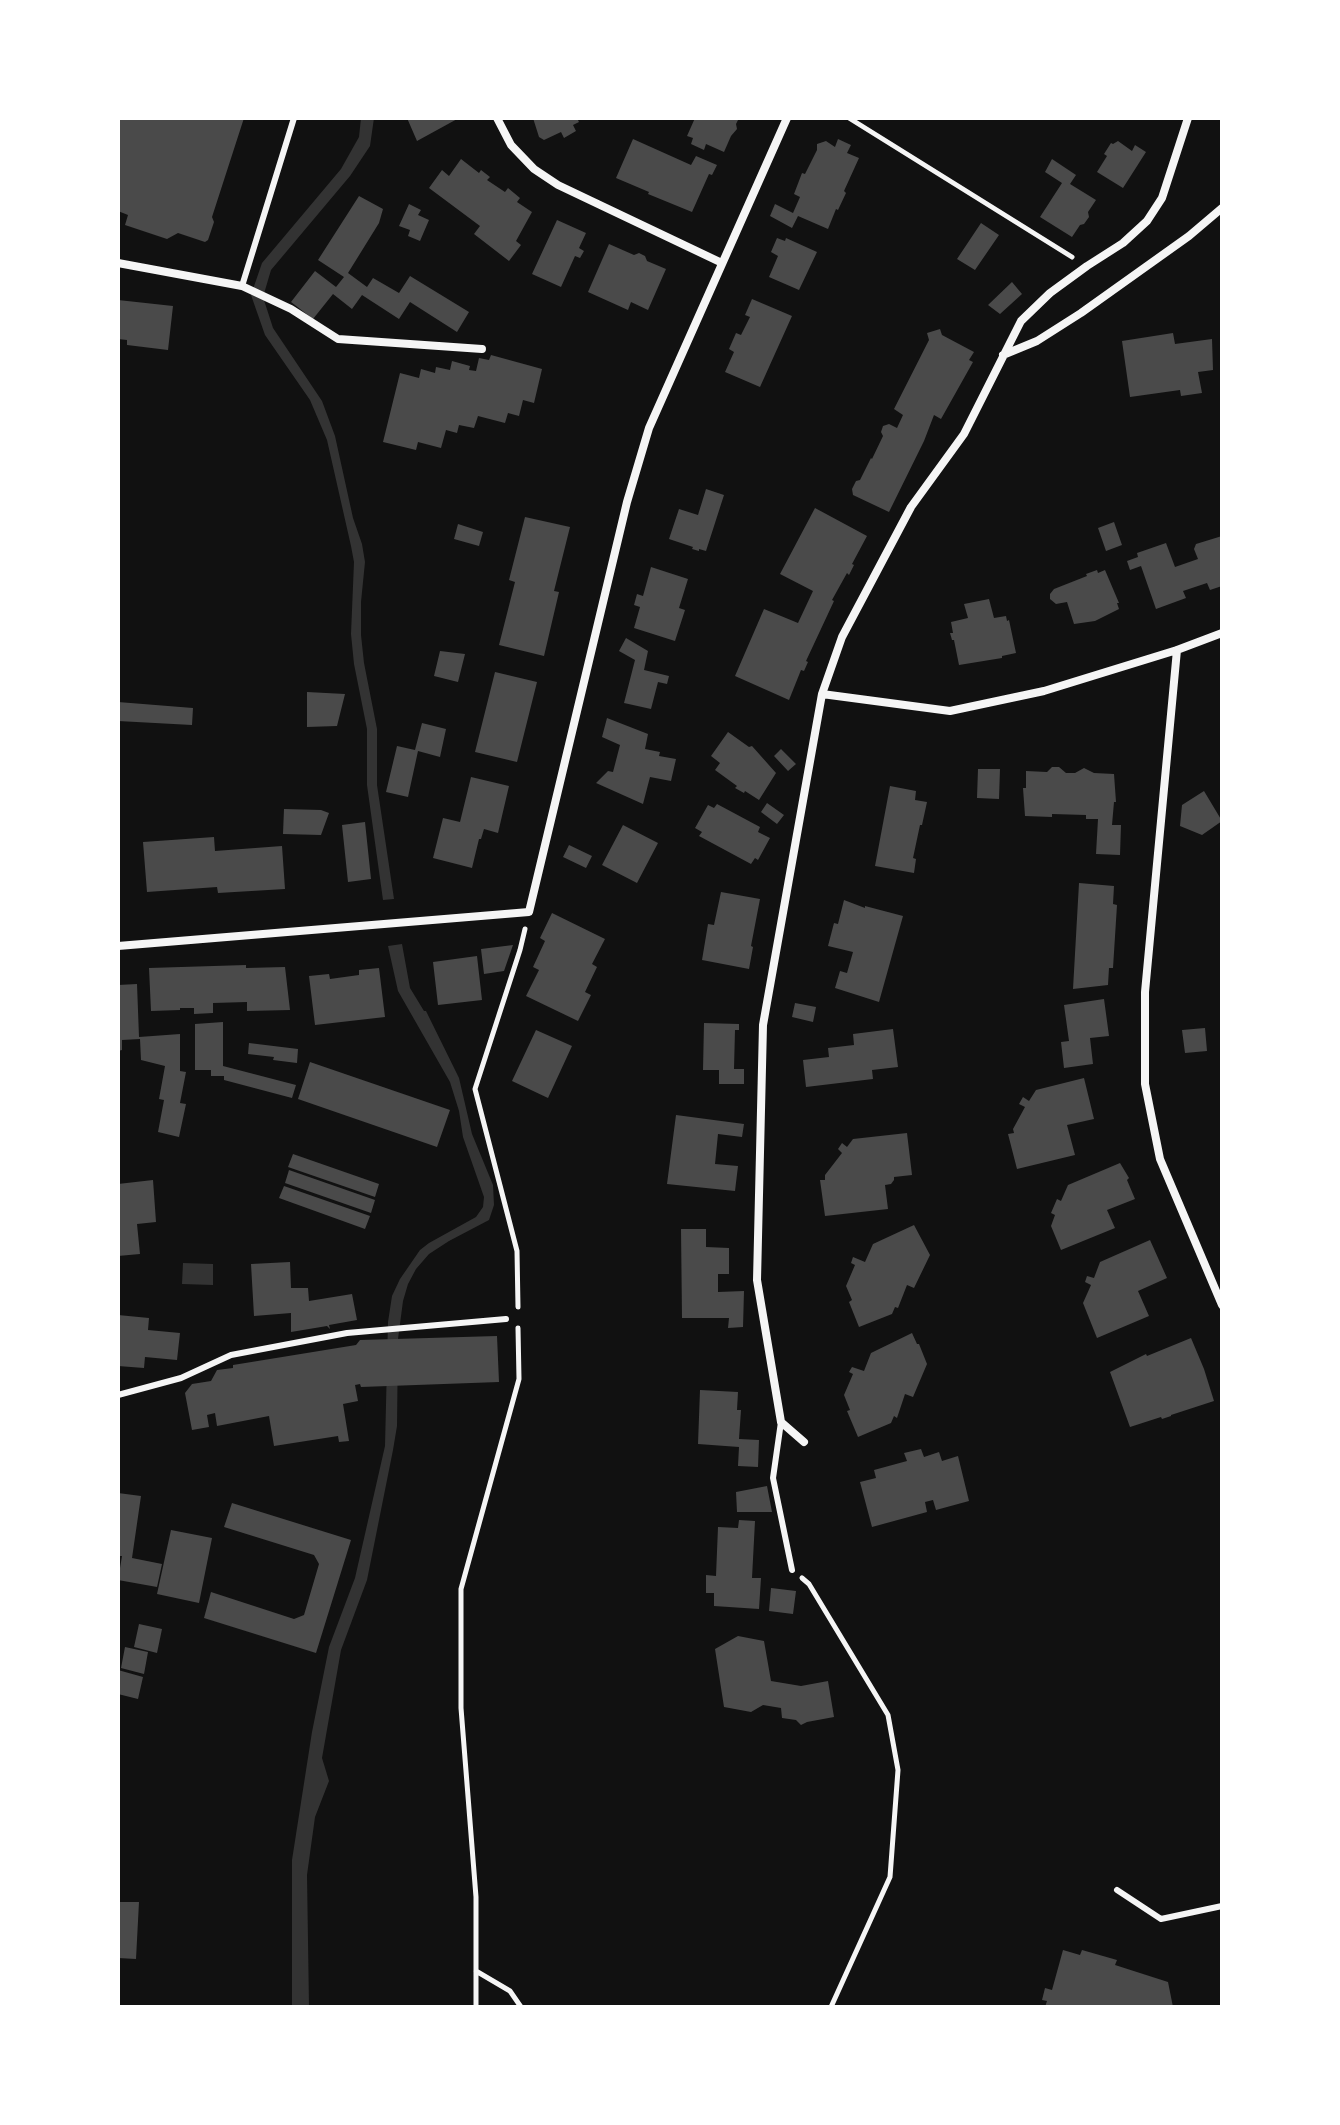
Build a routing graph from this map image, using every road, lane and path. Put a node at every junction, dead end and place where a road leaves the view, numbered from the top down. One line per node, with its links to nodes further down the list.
1 (294, 118): 10 (lane)
2 (497, 118): 8 (street)
3 (787, 118): 8 (street)
4 (849, 118): 9 (path)
5 (1188, 118): 9 (street)
6 (1222, 208): 12 (street)
7 (118, 263): 10 (street)
8 (722, 263): 16 (street)
9 (1087, 266): 12 (street)
10 (242, 286): 11 (street)
11 (482, 349)
12 (1003, 355): 15 (street)
13 (1222, 633): 14 (street)
14 (1177, 650): 15 (street); 18 (street)
15 (822, 694): 21 (street)
16 (529, 912): 17 (street); 26 (path)
17 (118, 946)
18 (1222, 1305)
19 (506, 1319): 20 (lane)
20 (118, 1395)
21 (781, 1422): 22 (street); 23 (lane)
22 (804, 1442)
23 (792, 1570): 29 (path)
24 (1117, 1890): 25 (lane)
25 (1222, 1906)
26 (476, 1971): 27 (path); 28 (path)
27 (476, 2007)
28 (521, 2007)
29 (831, 2007)

